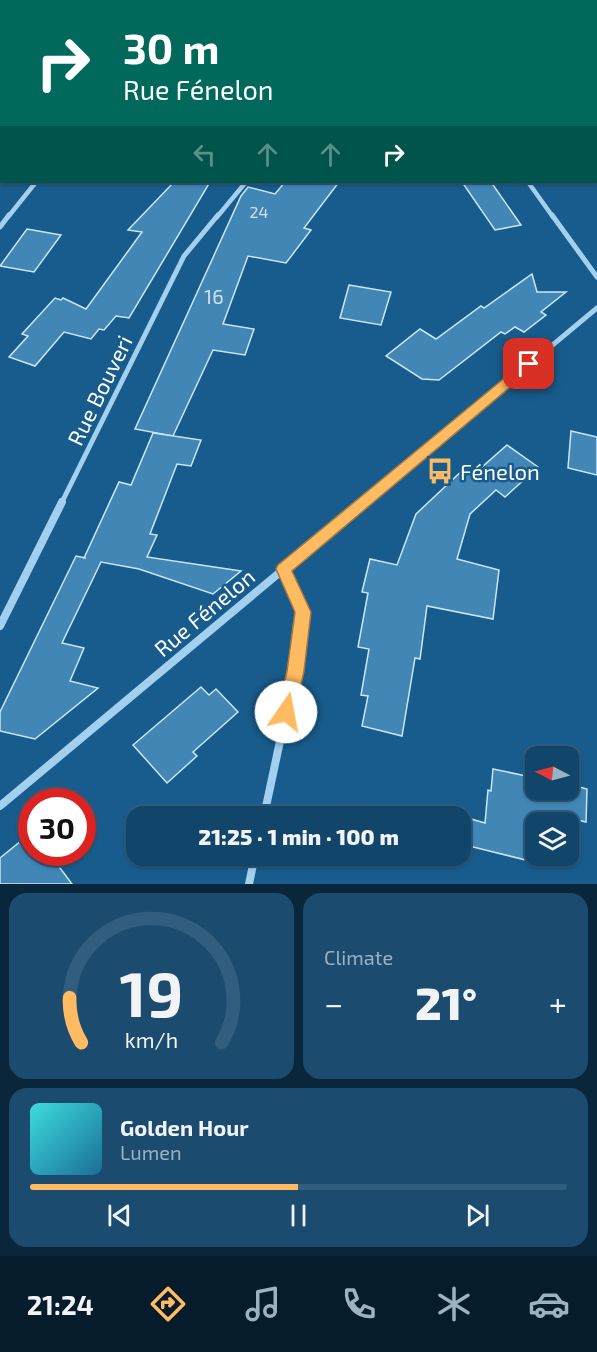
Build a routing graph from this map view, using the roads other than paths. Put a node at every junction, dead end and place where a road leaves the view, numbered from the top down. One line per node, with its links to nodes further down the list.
1 (35, 183): 4 (street)
2 (245, 183): 8 (street, Rue Bouveri)
3 (529, 183): 5 (street)
4 (0, 227)
5 (597, 277)
6 (597, 308): 7 (street, Rue Fénelon)
7 (283, 569): 9 (street, Rue Fénelon); 10 (street)
8 (0, 626)
9 (0, 806)
10 (266, 806)
11 (253, 866): 12 (street)
12 (249, 884)

